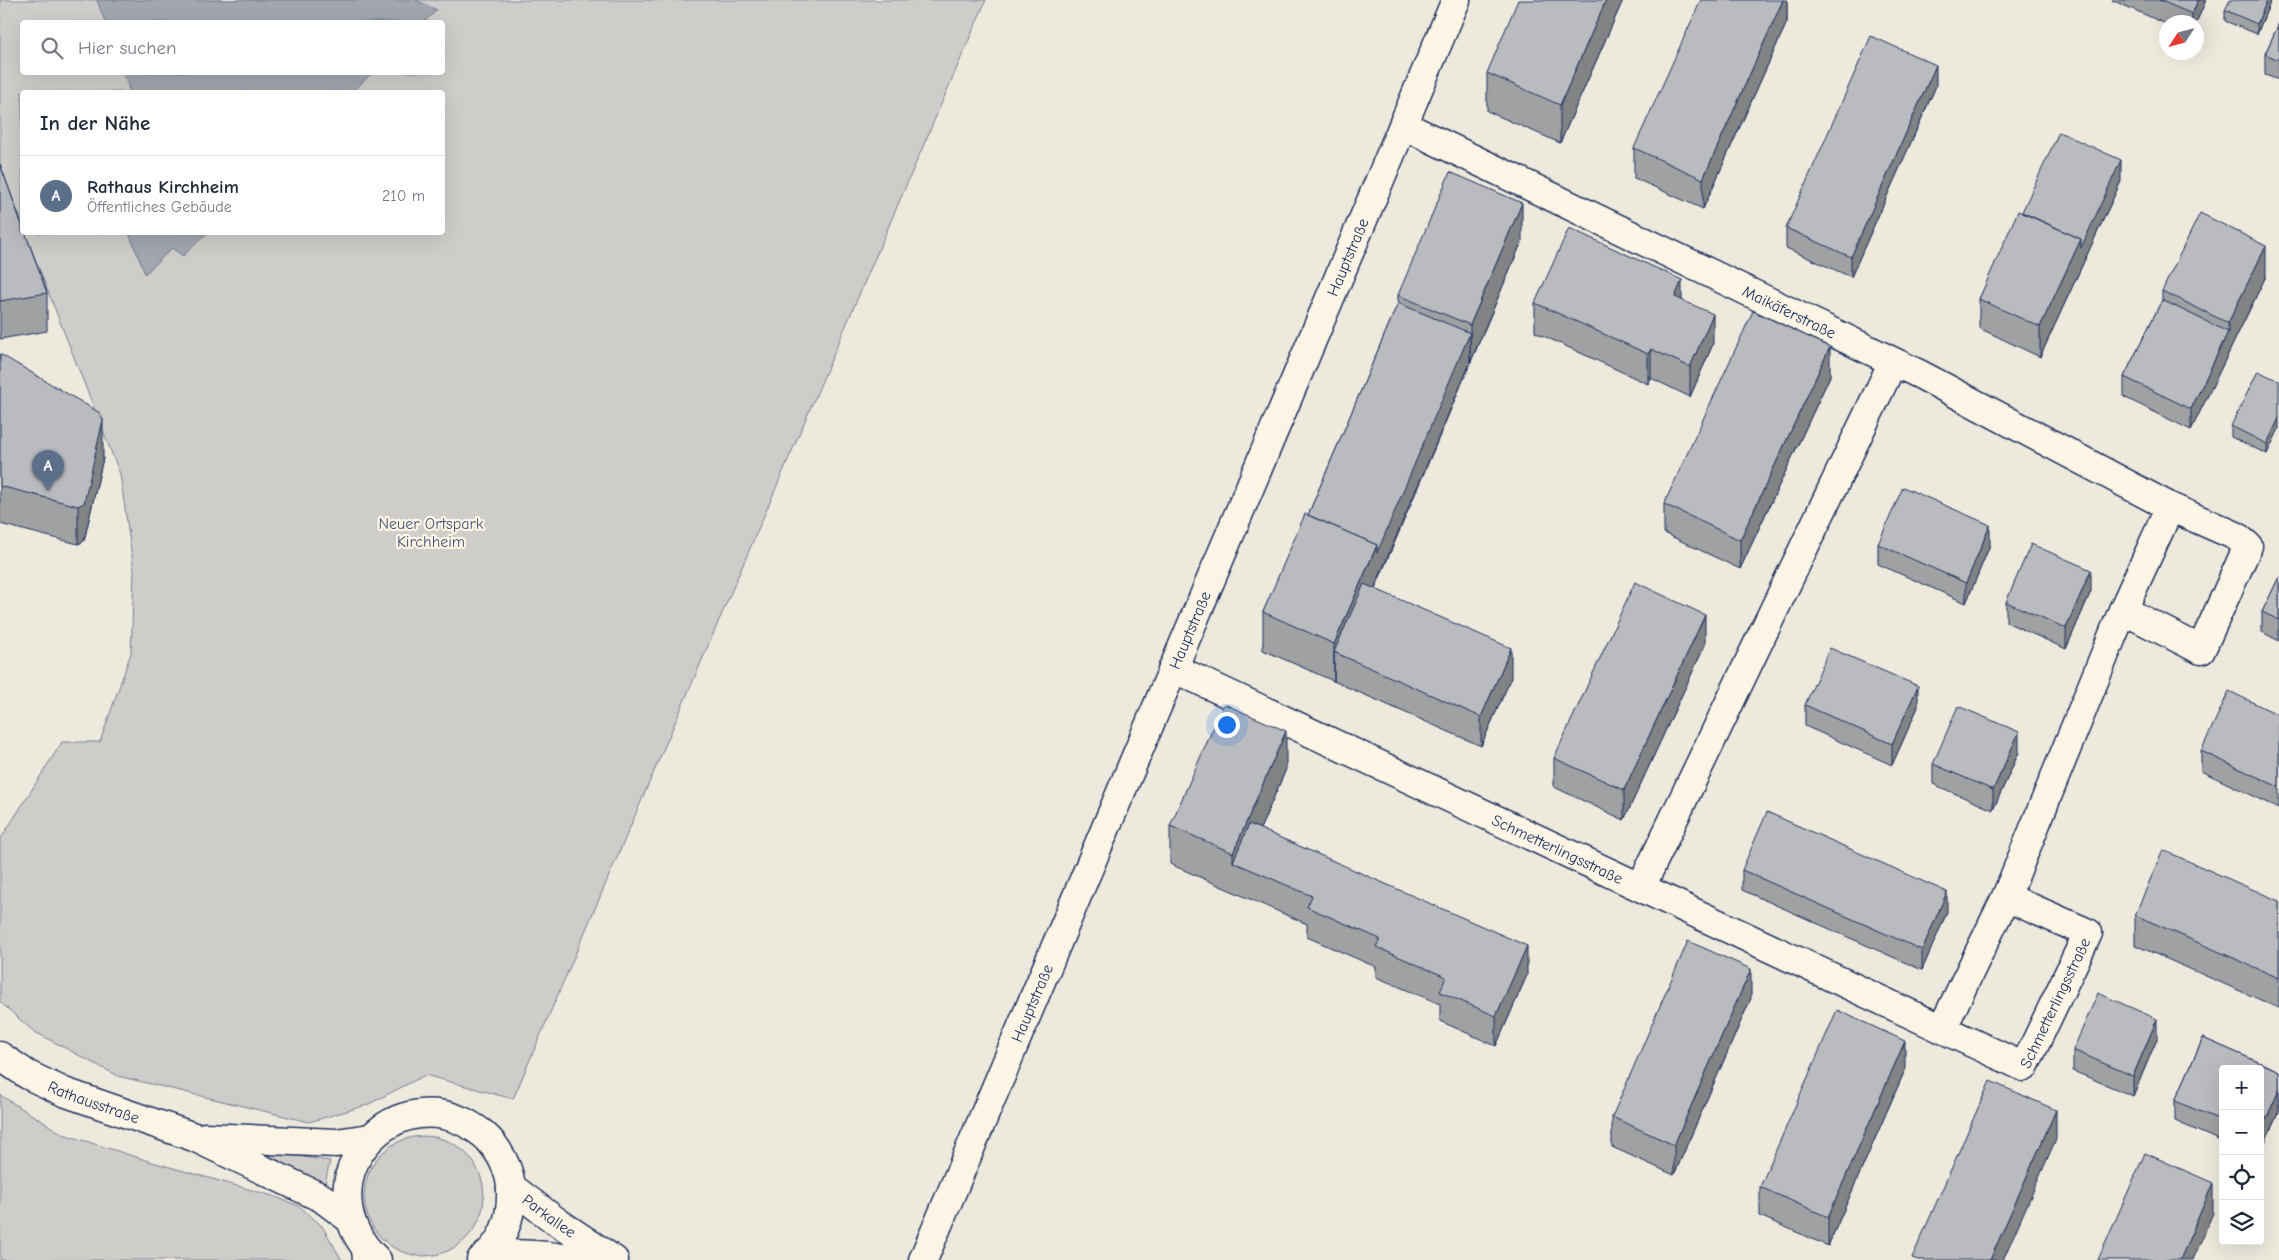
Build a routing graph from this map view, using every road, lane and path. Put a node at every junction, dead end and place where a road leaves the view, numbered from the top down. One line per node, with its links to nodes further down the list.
1 (1456, 0): 2 (street, Hauptstraße)
2 (1403, 125): 3 (street, Maikäferstraße); 6 (street, Hauptstraße)
3 (1893, 362): 4 (street, Maikäferstraße); 7 (street)
4 (2170, 507): 5 (street); 5 (street, Maikäferstraße)
5 (2123, 610): 8 (street)
6 (1173, 668): 7 (street, Schmetterlingsstraße); 19 (street, Hauptstraße)
7 (1640, 888): 9 (street, Schmetterlingsstraße)
8 (2006, 897): 9 (street); 9 (street, Schmetterlingsstraße)
9 (1942, 1029)
10 (0, 1056): 11 (street, Rathausstraße)
11 (194, 1137): 12 (street, Rathausstraße); 14 (street, Rathausstraße)
12 (370, 1138): 13 (street); 14 (street)
13 (511, 1187): 16 (street); 18 (street, Parkallee)
14 (350, 1219): 15 (street)
15 (370, 1256)
16 (483, 1258): 17 (street, Parkallee)
17 (576, 1260)
18 (614, 1260)
19 (923, 1260)

